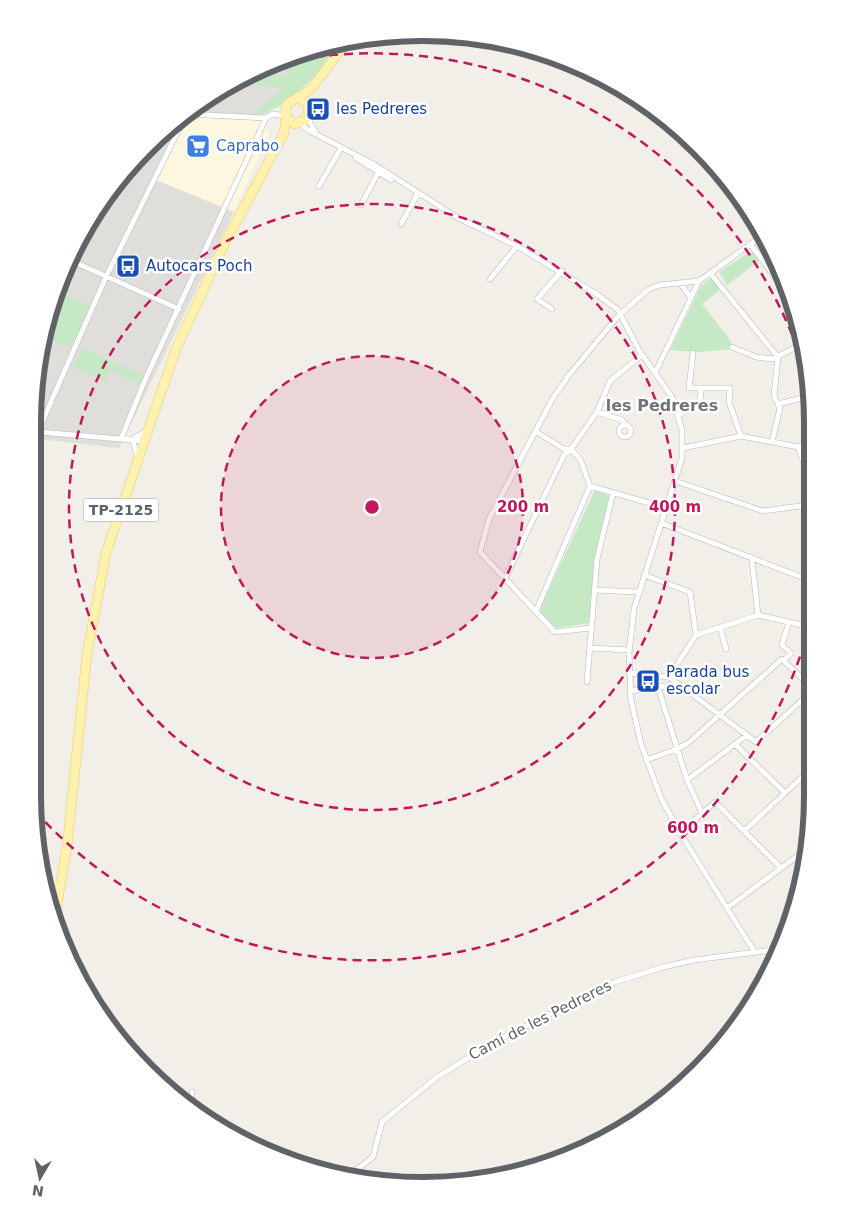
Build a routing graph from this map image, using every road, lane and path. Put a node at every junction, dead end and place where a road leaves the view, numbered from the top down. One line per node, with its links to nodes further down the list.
1 (340, 51): 2 (main road, TP-2125)
2 (311, 88): 3 (main road, TP-2125); 4 (main road)
3 (298, 98): 4 (main road); 6 (main road, TP-2125)
4 (309, 110): 8 (main road, TP-2125); 11 (street)
5 (197, 115): 7 (street)
6 (282, 116): 7 (street); 8 (main road); 10 (main road, TP-2125)
7 (266, 118): 30 (street)
8 (297, 124): 10 (main road, TP-2125); 11 (street)
9 (179, 129): 25 (street)
10 (284, 133): 46 (main road, TP-2125)
11 (320, 137): 12 (street)
12 (341, 148): 13 (street); 14 (street); 15 (street)
13 (378, 173): 15 (street); 16 (street)
14 (319, 186)
15 (418, 194): 17 (street); 20 (street)
16 (361, 205)
17 (402, 224)
18 (757, 240): 19 (street)
19 (751, 245): 23 (street); 24 (street)
20 (517, 246): 22 (street); 26 (street)
21 (77, 263): 25 (street)
22 (562, 271): 31 (street); 32 (street)
23 (710, 273): 27 (street); 37 (street)
24 (775, 277)
25 (106, 278): 30 (street); 45 (street)
26 (490, 279)
27 (700, 281): 28 (street); 29 (street)
28 (680, 283): 29 (street); 32 (street)
29 (691, 298): 38 (street)
30 (179, 309): 50 (street)
31 (552, 309)
32 (620, 316): 36 (street); 48 (street)
33 (732, 347): 37 (street)
34 (796, 347): 37 (street)
35 (693, 353): 39 (street)
36 (642, 355): 38 (street); 42 (street)
37 (778, 357): 41 (street)
38 (655, 372): 43 (street)
39 (701, 388): 43 (street); 49 (street)
40 (803, 398): 41 (street)
41 (778, 404): 53 (street)
42 (597, 412): 44 (street); 57 (street)
43 (679, 415): 56 (street)
44 (623, 423)
45 (41, 424)
46 (148, 431): 51 (street); 52 (main road, TP-2125)
47 (41, 432): 50 (street)
48 (535, 432): 57 (street); 68 (street)
49 (741, 436): 53 (street); 56 (street)
50 (121, 439): 51 (street)
51 (131, 440): 52 (street); 58 (street)
52 (144, 442): 58 (main road, TP-2125)
53 (772, 442): 55 (street)
54 (804, 446): 55 (street)
55 (798, 447): 59 (street)
56 (683, 448): 60 (street)
57 (571, 449): 61 (street); 68 (street)
58 (137, 461): 104 (main road, TP-2125)
59 (804, 463)
60 (675, 481): 63 (street); 64 (street)
61 (590, 486): 62 (street); 72 (street)
62 (613, 493): 64 (street); 70 (street)
63 (804, 506)
64 (666, 508): 65 (street)
65 (661, 523): 66 (street); 67 (street)
66 (752, 560): 69 (street); 73 (street)
67 (644, 575): 71 (street); 78 (street)
68 (505, 578): 72 (street)
69 (804, 578)
70 (594, 590): 71 (street); 77 (street)
71 (638, 592): 81 (street)
72 (536, 611): 77 (street)
73 (758, 615): 74 (street); 76 (street)
74 (789, 622): 75 (street); 82 (street)
75 (804, 626)
76 (720, 627): 78 (street); 80 (street)
77 (590, 628): 79 (street)
78 (696, 635): 84 (street)
79 (590, 648): 81 (street); 86 (street)
80 (726, 649)
81 (629, 650): 83 (street)
82 (783, 660): 85 (street); 91 (street)
83 (629, 673): 84 (street); 89 (street)
84 (669, 677): 87 (street)
85 (804, 680)
86 (587, 682)
87 (679, 684): 88 (street); 91 (street)
88 (658, 687): 89 (street); 94 (street)
89 (630, 691): 95 (street)
90 (804, 698): 92 (street)
91 (722, 714): 92 (street); 94 (street)
92 (747, 735): 93 (street)
93 (735, 744): 97 (street); 98 (street)
94 (677, 749): 95 (street); 97 (street)
95 (646, 760): 101 (street)
96 (804, 775): 98 (street)
97 (687, 780): 99 (street)
98 (785, 793): 100 (street)
99 (702, 813): 100 (street); 101 (street)
100 (744, 831): 103 (street)
101 (680, 833): 105 (street)
102 (798, 855): 103 (street)
103 (781, 868): 105 (street)
104 (57, 903)
105 (727, 908): 107 (street)
106 (771, 950): 107 (street, Camí de les Pedreres)
107 (754, 951): 110 (street, Camí de les Pedreres)
108 (192, 1092): 109 (street)
109 (191, 1099)
110 (356, 1170)

